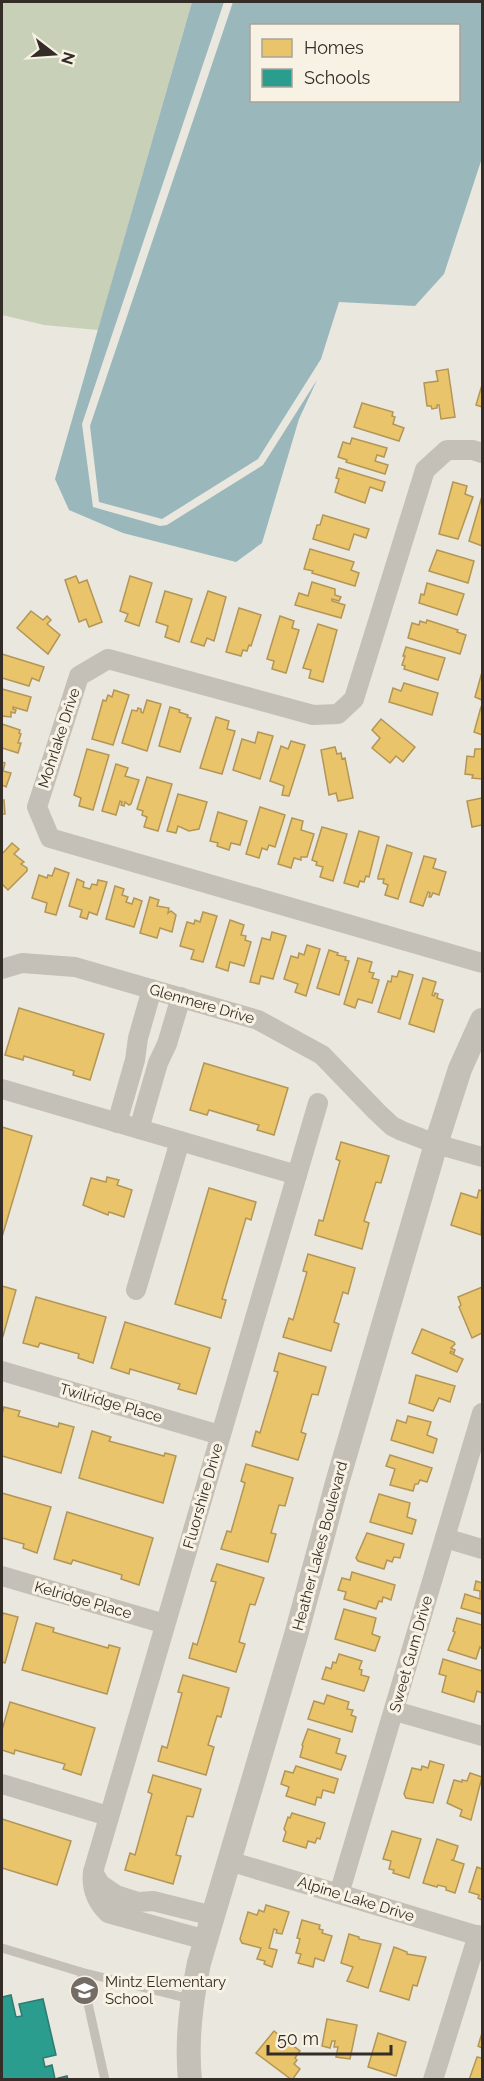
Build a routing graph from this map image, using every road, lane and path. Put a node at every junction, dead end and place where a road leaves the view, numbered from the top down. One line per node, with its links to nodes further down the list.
1 (483, 453): 2 (street, Mohrlake Drive)
2 (483, 963)
3 (2, 969): 4 (street, Glenmere Drive)
4 (152, 989): 5 (street, Glenmere Drive); 7 (street)
5 (181, 998): 8 (street); 14 (street, Glenmere Drive)
6 (483, 1020): 14 (street, Heather Lakes Boulevard)
7 (137, 1048): 8 (street); 11 (street)
8 (162, 1056): 12 (street)
9 (2, 1089): 11 (street)
10 (318, 1103): 16 (street, Fluorshire Drive)
11 (117, 1123): 12 (street)
12 (139, 1129): 13 (street)
13 (180, 1141): 16 (street); 17 (street)
14 (436, 1144): 15 (street, Glenmere Drive); 29 (street, Heather Lakes Boulevard)
15 (483, 1157)
16 (297, 1175): 20 (street, Fluorshire Drive)
17 (136, 1290)
18 (2, 1371): 20 (street, Twilridge Place)
19 (483, 1413): 21 (street, Sweet Gum Drive)
20 (220, 1435): 24 (street, Fluorshire Drive)
21 (445, 1538): 22 (street); 25 (street, Sweet Gum Drive)
22 (483, 1549)
23 (2, 1576): 24 (street, Kelridge Place)
24 (165, 1624): 28 (street, Fluorshire Drive)
25 (395, 1711): 26 (street); 31 (street, Sweet Gum Drive)
26 (483, 1736)
27 (2, 1784): 28 (street)
28 (108, 1816): 30 (street, Fluorshire Drive)
29 (229, 1861): 31 (street, Alpine Lake Drive); 33 (street, Heather Lakes Boulevard)
30 (93, 1872): 32 (street); 34 (street, Fluorshire Drive)
31 (339, 1894): 35 (street, Alpine Lake Drive)
32 (143, 1902): 33 (street); 34 (street)
33 (213, 1916): 36 (street, Heather Lakes Boulevard)
34 (138, 1922): 36 (street, Fluorshire Drive)
35 (480, 1936): 44 (street)
36 (206, 1940): 41 (street, Heather Lakes Boulevard)
37 (2, 1948): 38 (lane)
38 (16, 1952): 39 (lane); 40 (lane)
39 (2, 1956)
40 (81, 1972): 41 (lane); 42 (lane)
41 (192, 2000): 43 (street, Heather Lakes Boulevard)
42 (105, 2079)
43 (190, 2079)
44 (433, 2079)

